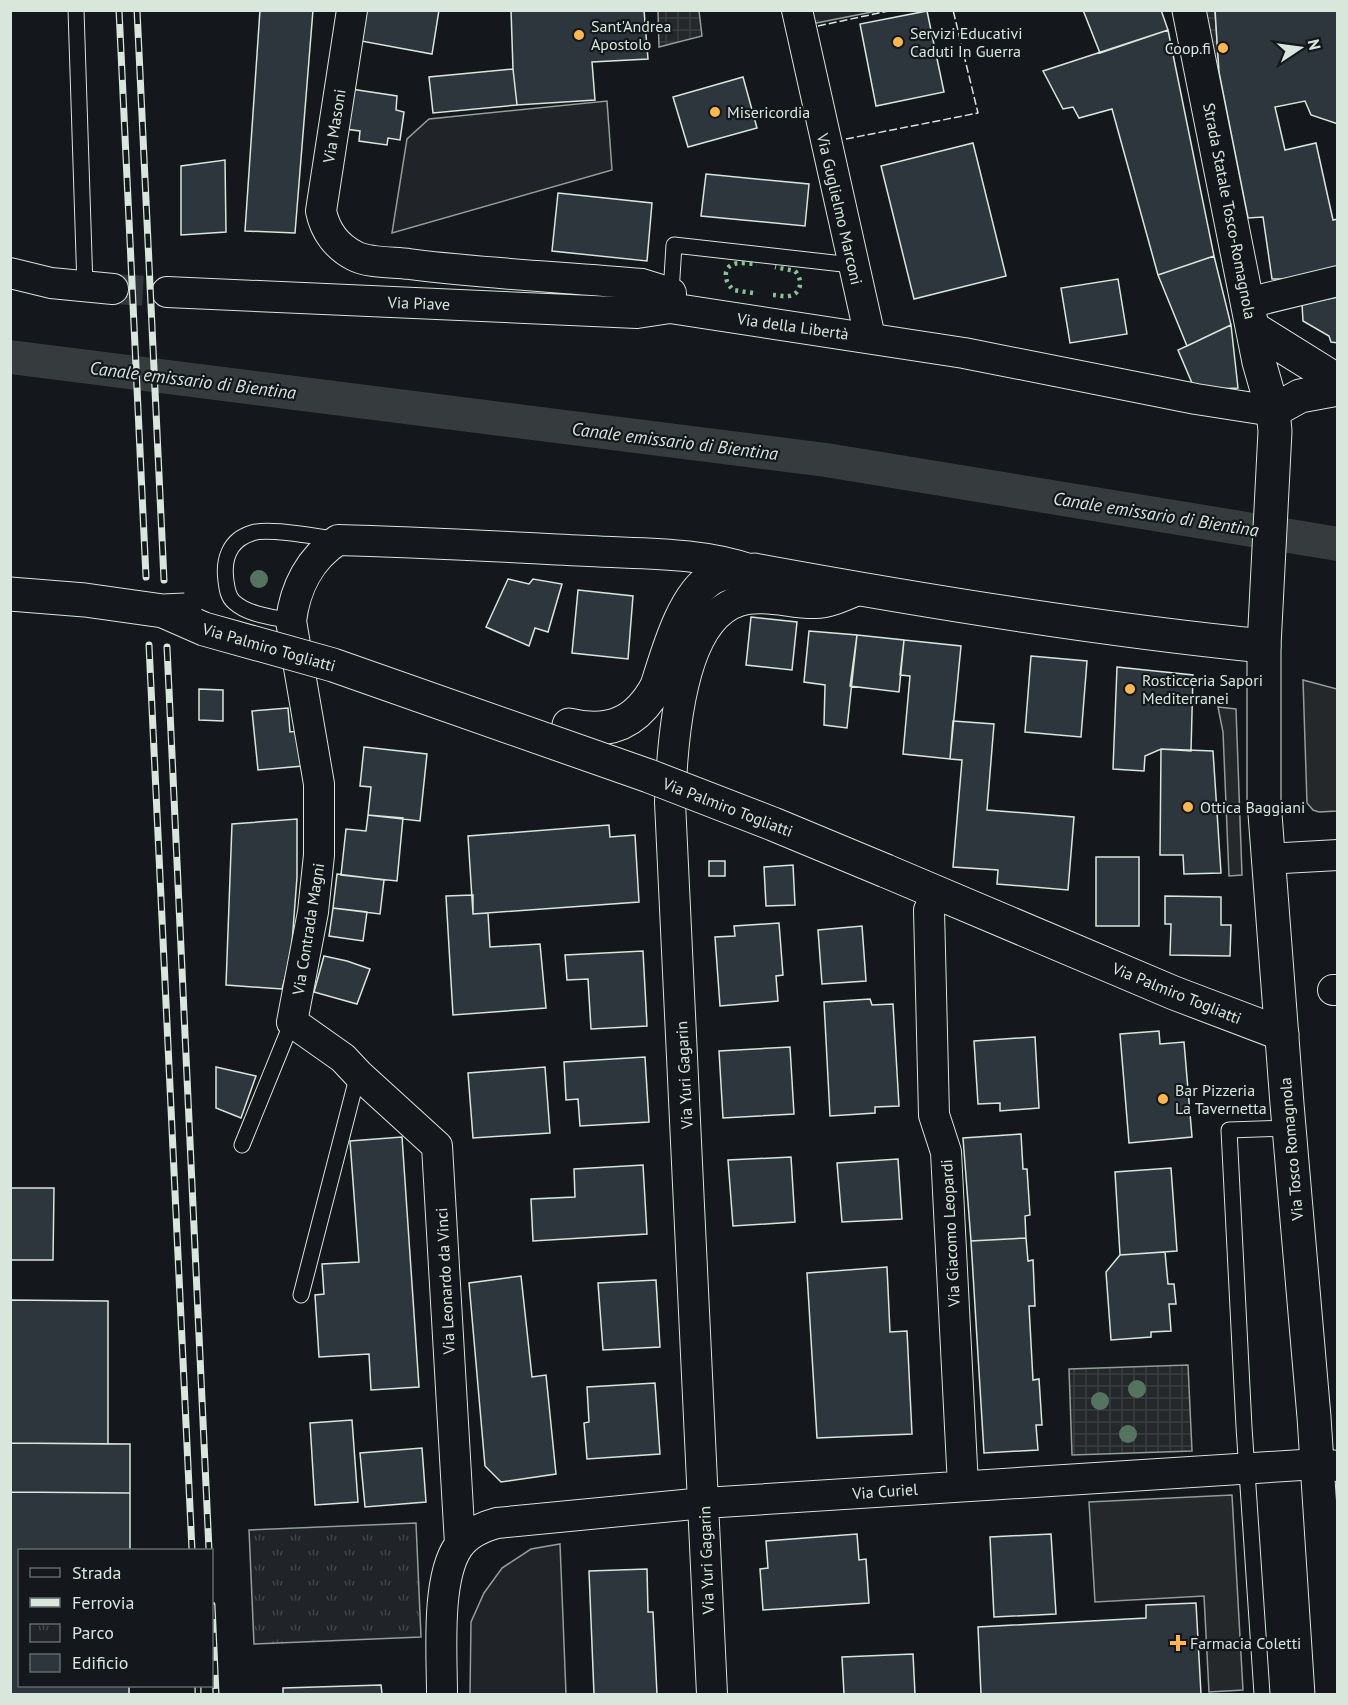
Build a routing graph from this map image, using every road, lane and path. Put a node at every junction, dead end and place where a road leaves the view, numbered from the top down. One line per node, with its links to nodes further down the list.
1 (76, 10): 9 (lane)
2 (352, 10): 5 (street, Via Masoni)
3 (797, 10): 6 (street, Via Guglielmo Marconi)
4 (1189, 10): 12 (main road, Strada Statale Tosco-Romagnola)
5 (333, 238): 11 (street, Via della Libertà)
6 (852, 265): 11 (lane); 13 (street, Via Guglielmo Marconi)
7 (10, 273): 9 (street)
8 (1338, 281): 12 (street)
9 (99, 288)
10 (167, 292): 11 (street, Via Piave)
11 (670, 300): 13 (street, Via della Libertà)
12 (1250, 316): 14 (main road); 16 (main road, Strada Statale Tosco-Romagnola)
13 (870, 337): 16 (street, Via della Libertà)
14 (1338, 381)
15 (1338, 389): 16 (main road)
16 (1274, 421): 23 (main road, Via Tosco Romagnola)
17 (338, 540): 18 (street, Via Palmiro Togliatti); 22 (street, Via Contrada Magni); 22 (lane)
18 (753, 570): 19 (main road, Via Palmiro Togliatti); 21 (main road, Via Palmiro Togliatti, bridge)
19 (860, 590): 23 (main road, Via Palmiro Togliatti); 36 (street, Via Yuri Gagarin)
20 (10, 594): 21 (main road, Via Palmiro Togliatti, bridge)
21 (163, 611): 28 (main road, Via Palmiro Togliatti, bridge)
22 (291, 621): 27 (street, Via Contrada Magni)
23 (1265, 622): 25 (main road, Via Tosco Romagnola)
24 (1338, 855): 25 (street)
25 (1267, 859): 28 (main road, Via Tosco Romagnola)
26 (929, 910): 35 (street, Via Giacomo Leopardi)
27 (292, 1022): 29 (street); 31 (lane)
28 (1282, 1034): 30 (main road, Via Tosco Romagnola)
29 (350, 1066): 32 (lane); 37 (street, Via Leonardo da Vinci)
30 (1289, 1128): 33 (main road, Via Tosco Romagnola); 34 (lane)
31 (242, 1145)
32 (301, 1295)
33 (1327, 1465): 34 (street, Via Curiel); 41 (main road, Via Tosco Romagnola)
34 (1247, 1469): 35 (street, Via Curiel); 40 (lane)
35 (963, 1486): 36 (street, Via Curiel)
36 (704, 1503): 37 (street, Via Curiel); 39 (street, Via Yuri Gagarin)
37 (460, 1544): 38 (street)
38 (442, 1695)
39 (712, 1695)
40 (1262, 1695)
41 (1332, 1695)

